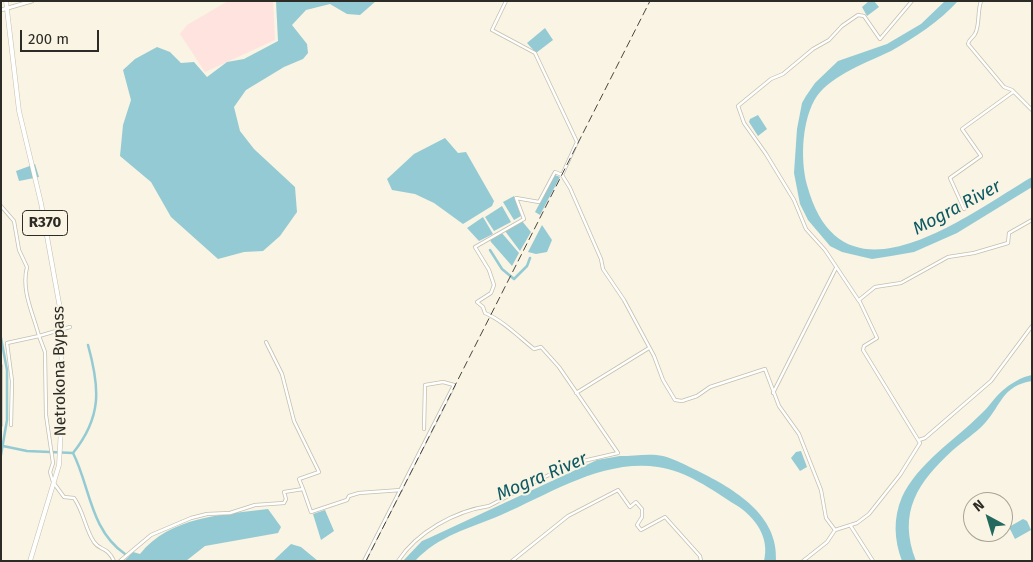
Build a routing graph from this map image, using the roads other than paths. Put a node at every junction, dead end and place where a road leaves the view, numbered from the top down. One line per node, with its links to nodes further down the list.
1 (6, 1): 6 (main road, Netrokona Bypass / R370)
2 (32, 1): 6 (main road)
3 (506, 1): 9 (street)
4 (912, 1): 13 (street)
5 (981, 1): 7 (street)
6 (4, 9): 27 (main road, Netrokona Bypass / R370)
7 (1013, 92): 8 (street); 11 (street)
8 (1032, 110)
9 (562, 175): 19 (street); 21 (street)
10 (1, 206): 17 (street)
11 (964, 209)
12 (1032, 220): 14 (street)
13 (836, 268): 14 (street); 22 (street)
14 (859, 301): 26 (street)
15 (1032, 326): 26 (street)
16 (70, 327): 17 (street)
17 (39, 336): 24 (street); 27 (street)
18 (266, 342): 28 (street)
19 (650, 348): 21 (street); 22 (street)
20 (1, 366): 23 (street)
21 (576, 393): 36 (street)
22 (773, 393): 31 (street)
23 (1, 425)
24 (11, 425)
25 (424, 429): 29 (street)
26 (919, 440): 30 (street)
27 (54, 485): 32 (main road, Netrokona Bypass); 33 (street)
28 (302, 489): 29 (street); 34 (street)
29 (401, 490): 35 (street)
30 (850, 525): 31 (street); 40 (street)
31 (836, 530): 39 (street)
32 (30, 561)
33 (114, 561)
34 (120, 561)
35 (364, 561)
36 (398, 561)
37 (512, 561): 38 (street)
38 (700, 561)
39 (803, 561)
40 (874, 561)

